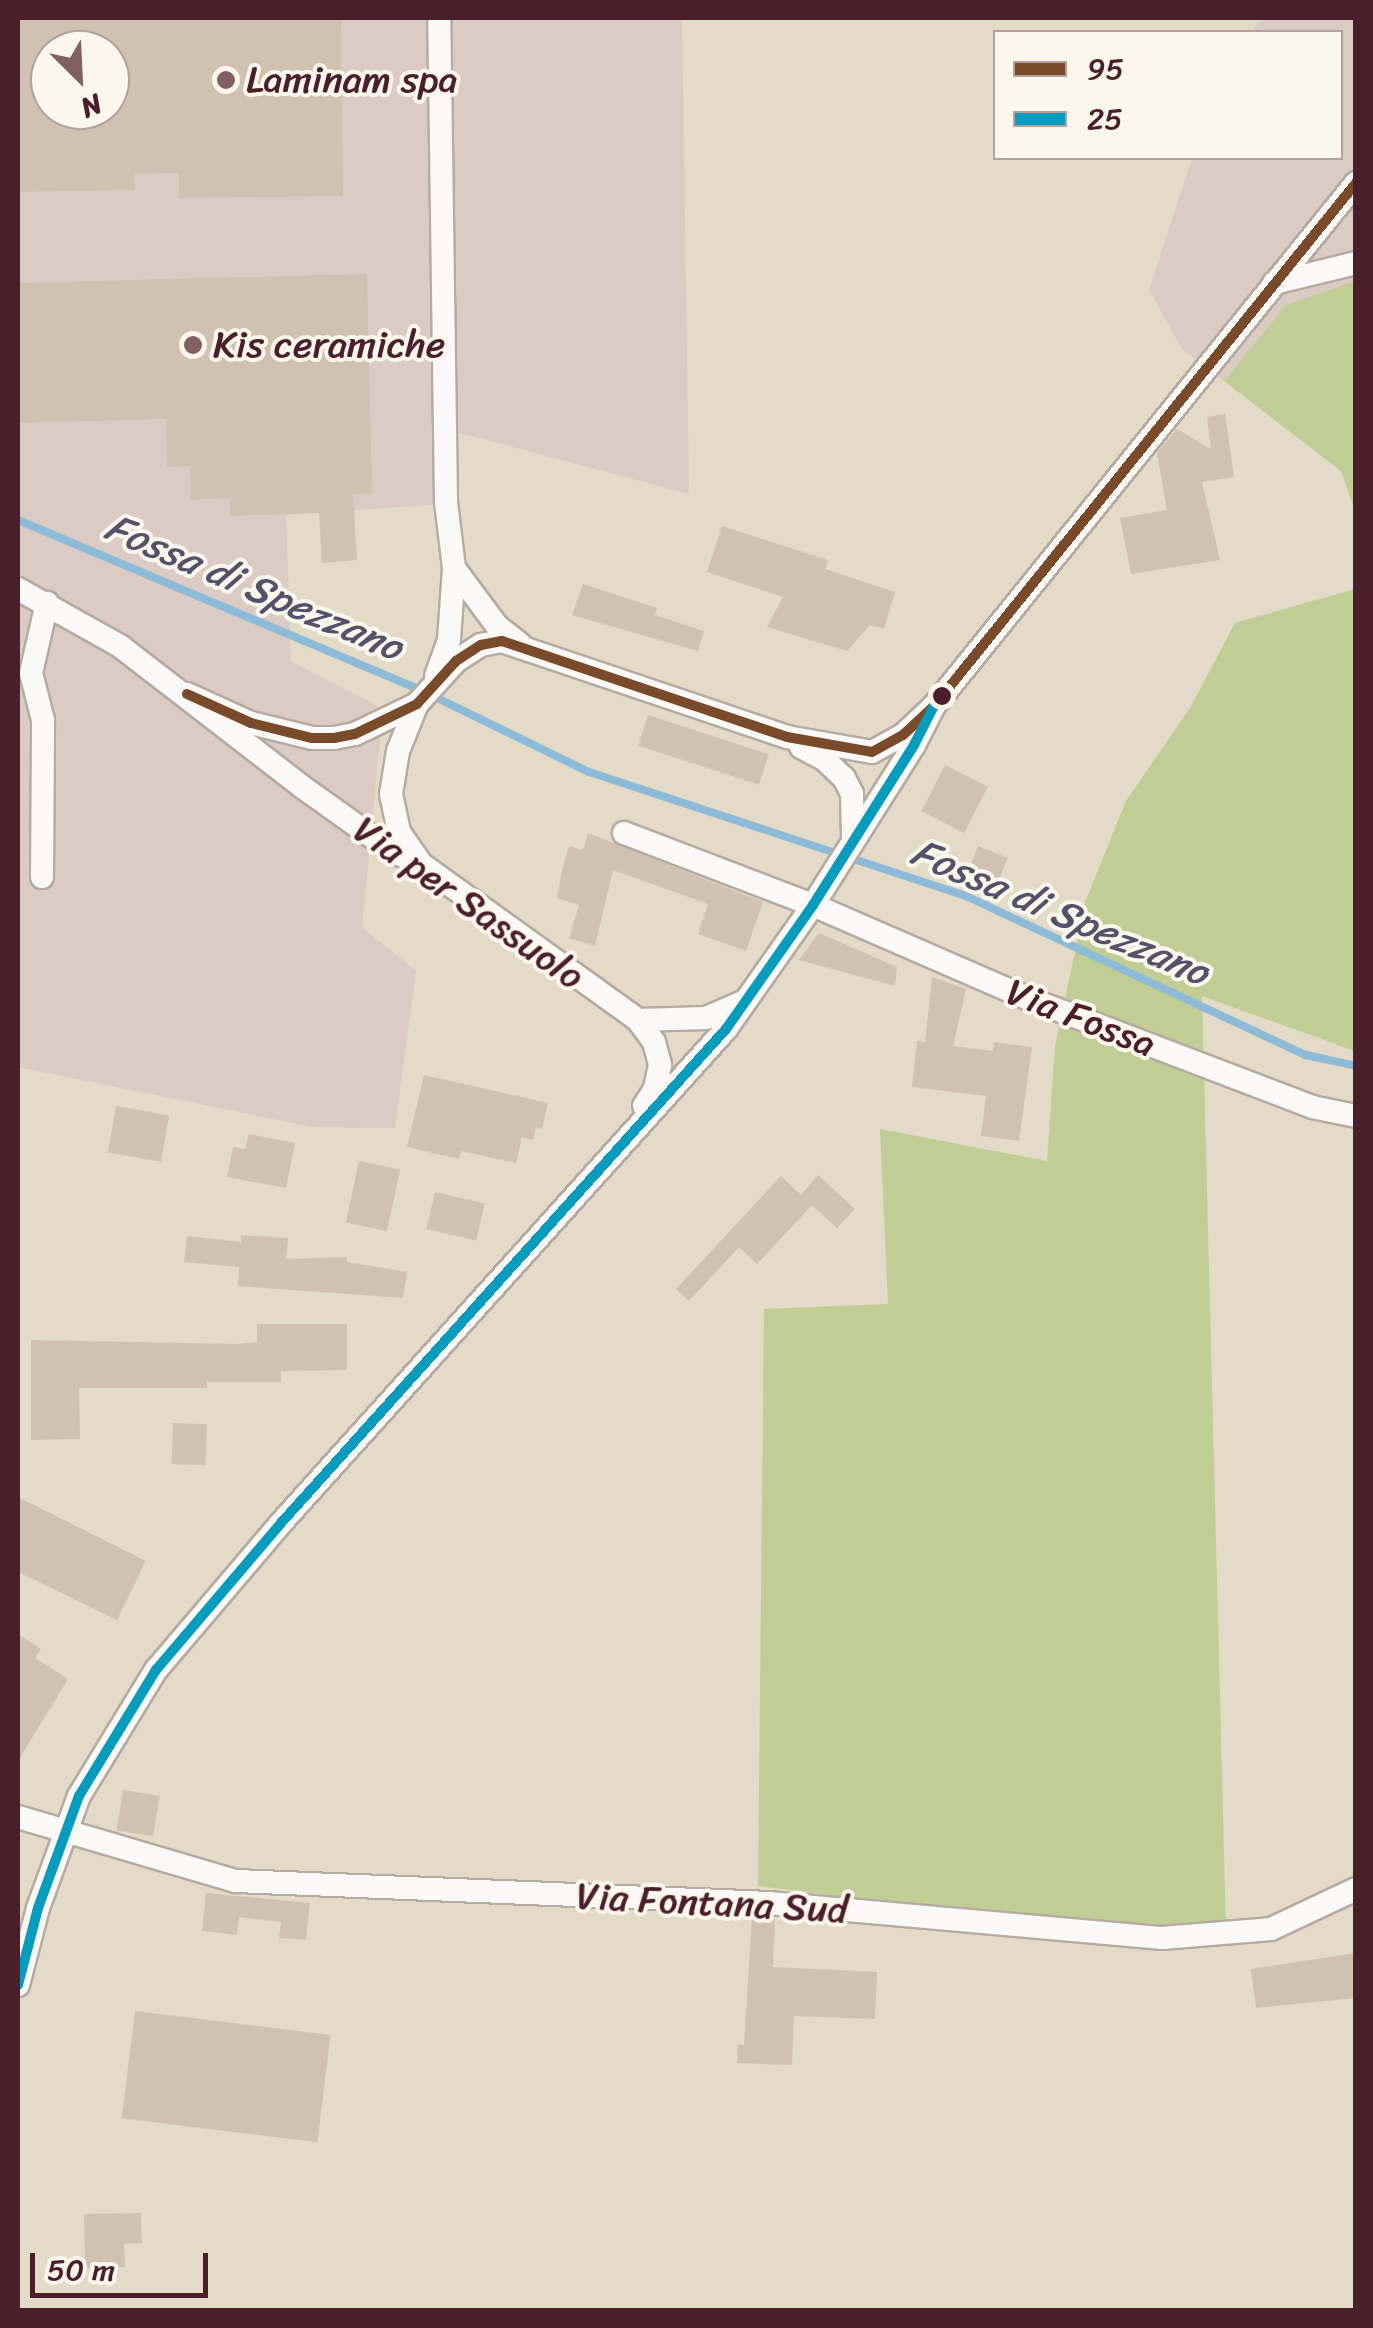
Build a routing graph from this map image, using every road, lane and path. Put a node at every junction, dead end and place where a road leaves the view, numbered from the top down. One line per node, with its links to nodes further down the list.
1 (439, 18): 5 (street)
2 (1356, 184): 4 (street)
3 (1356, 262): 4 (street)
4 (1274, 283): 12 (street)
5 (454, 568): 8 (street); 9 (street)
6 (18, 588): 7 (street)
7 (47, 603): 10 (street); 11 (street)
8 (520, 644): 9 (street); 14 (street)
9 (450, 657): 13 (street)
10 (24, 672): 18 (street)
11 (187, 694): 13 (street); 17 (street, Via per Sassuolo)
12 (934, 706): 14 (street); 15 (street)
13 (412, 710): 17 (street)
14 (787, 737): 15 (street)
15 (858, 826): 19 (street)
16 (624, 833): 19 (street)
17 (421, 864): 21 (street, Via per Sassuolo)
18 (42, 877)
19 (813, 904): 20 (street); 22 (street, Via Fossa)
20 (746, 1000): 21 (street); 23 (street)
21 (638, 1020): 23 (street)
22 (1356, 1116)
23 (621, 1142): 25 (street)
24 (18, 1818): 25 (street, Via Fontana Sud)
25 (65, 1832): 26 (street, Via Fontana Sud); 27 (street)
26 (1356, 1889)
27 (18, 1986)

